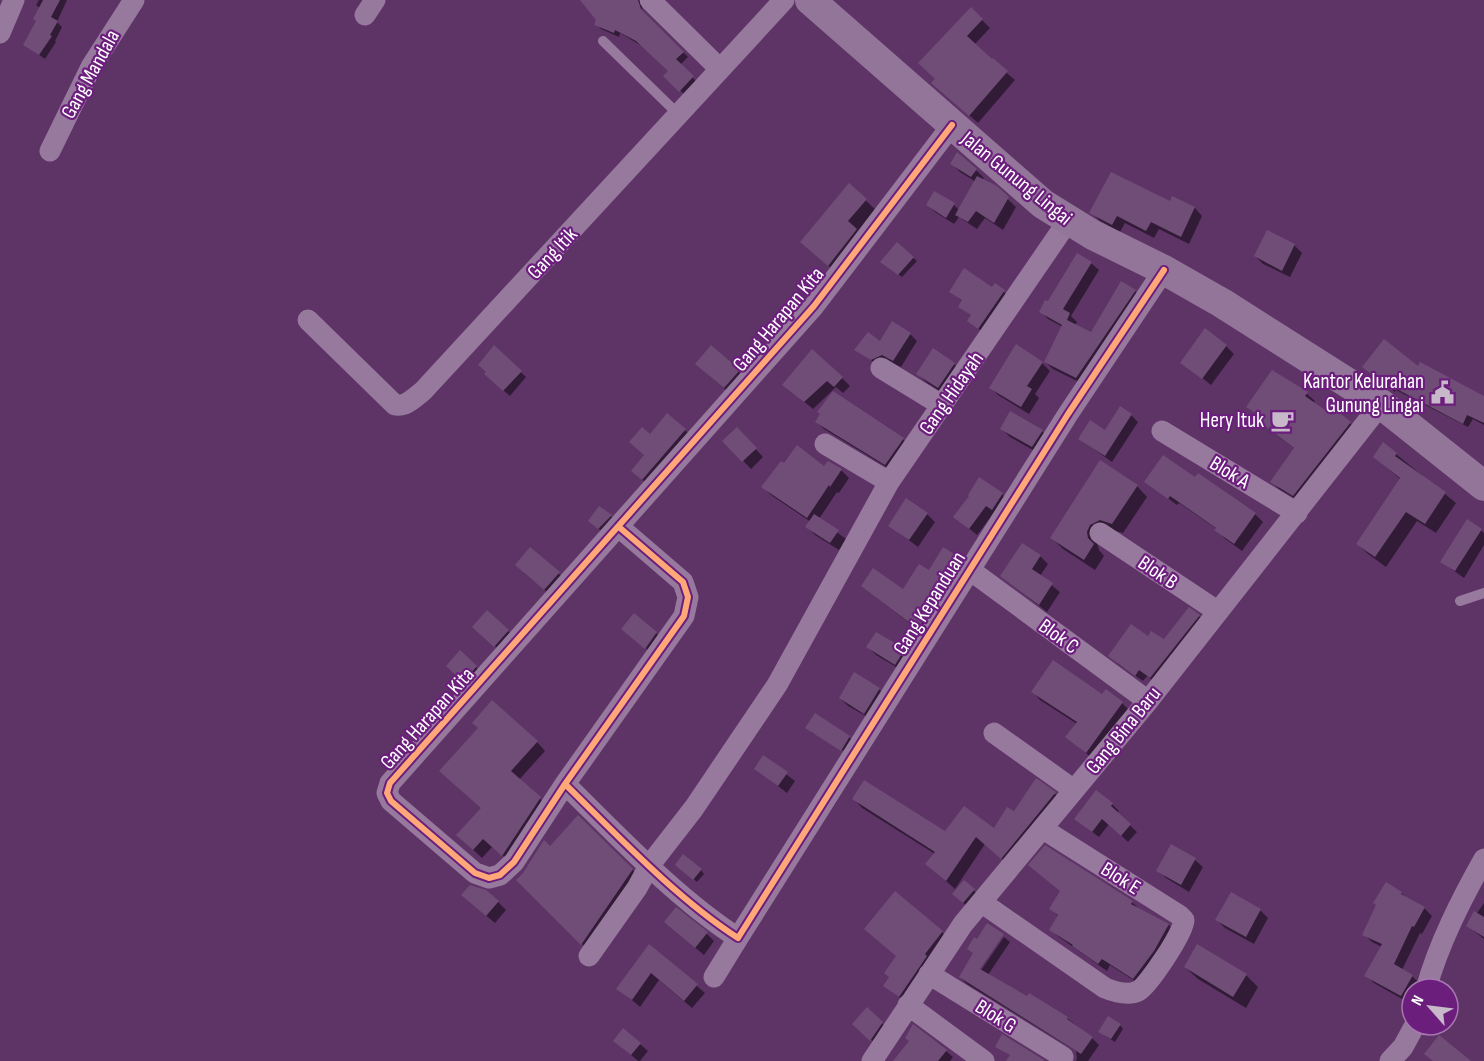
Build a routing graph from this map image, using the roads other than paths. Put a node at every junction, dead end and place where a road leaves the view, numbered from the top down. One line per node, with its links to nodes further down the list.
1 (14, 0): 6 (street)
2 (134, 0): 11 (street, Gang Mandala)
3 (650, 0): 8 (street)
4 (784, 0): 8 (street, Gang Itik)
5 (810, 0): 10 (street, Jalan Gunung Lingai)
6 (0, 33)
7 (603, 41): 9 (lane)
8 (720, 69): 9 (street, Gang Itik)
9 (679, 115): 14 (street, Gang Itik)
10 (952, 125): 12 (street, Jalan Gunung Lingai); 23 (street, Gang Harapan Kita)
11 (50, 151)
12 (1068, 221): 13 (street, Jalan Gunung Lingai); 17 (street, Gang Hidayah)
13 (1164, 270): 16 (street, Jalan Gunung Lingai); 25 (street, Gang Kepanduan)
14 (308, 320)
15 (881, 368): 17 (street)
16 (1381, 404): 21 (street, Jalan Gunung Lingai); 22 (street, Gang Bina Baru)
17 (943, 406): 20 (street, Gang Hidayah)
18 (1162, 431): 22 (street, Blok A)
19 (825, 444): 20 (street)
20 (889, 482): 35 (street, Gang Hidayah)
21 (1484, 486)
22 (1297, 513): 28 (street, Gang Bina Baru)
23 (619, 528): 31 (street, Gang Harapan Kita); 31 (street, Gang Harapan Kita)
24 (1100, 532): 28 (street, Blok B)
25 (970, 570): 29 (street, Blok C); 37 (street, Gang Kepanduan)
26 (1484, 593): 27 (lane)
27 (1460, 601)
28 (1217, 612): 29 (street, Gang Bina Baru)
29 (1148, 701): 32 (street, Gang Bina Baru)
30 (994, 733): 32 (street)
31 (565, 784): 35 (street)
32 (1074, 790): 33 (street, Gang Bina Baru)
33 (1043, 829): 36 (street, Gang Bina Baru); 36 (street, Blok E)
34 (1484, 859): 41 (street)
35 (649, 866): 37 (street); 38 (street, Gang Hidayah)
36 (981, 902): 39 (street, Gang Bina Baru)
37 (729, 933): 40 (street, Gang Kepanduan)
38 (589, 956)
39 (929, 974): 42 (street, Gang Bina Baru); 44 (street, Blok G)
40 (714, 977)
41 (1430, 977)
42 (908, 1005): 45 (street, Gang Bina Baru); 46 (street)
43 (1408, 1037): 47 (street)
44 (1063, 1057)
45 (872, 1061)
46 (984, 1061)
47 (1390, 1061)

